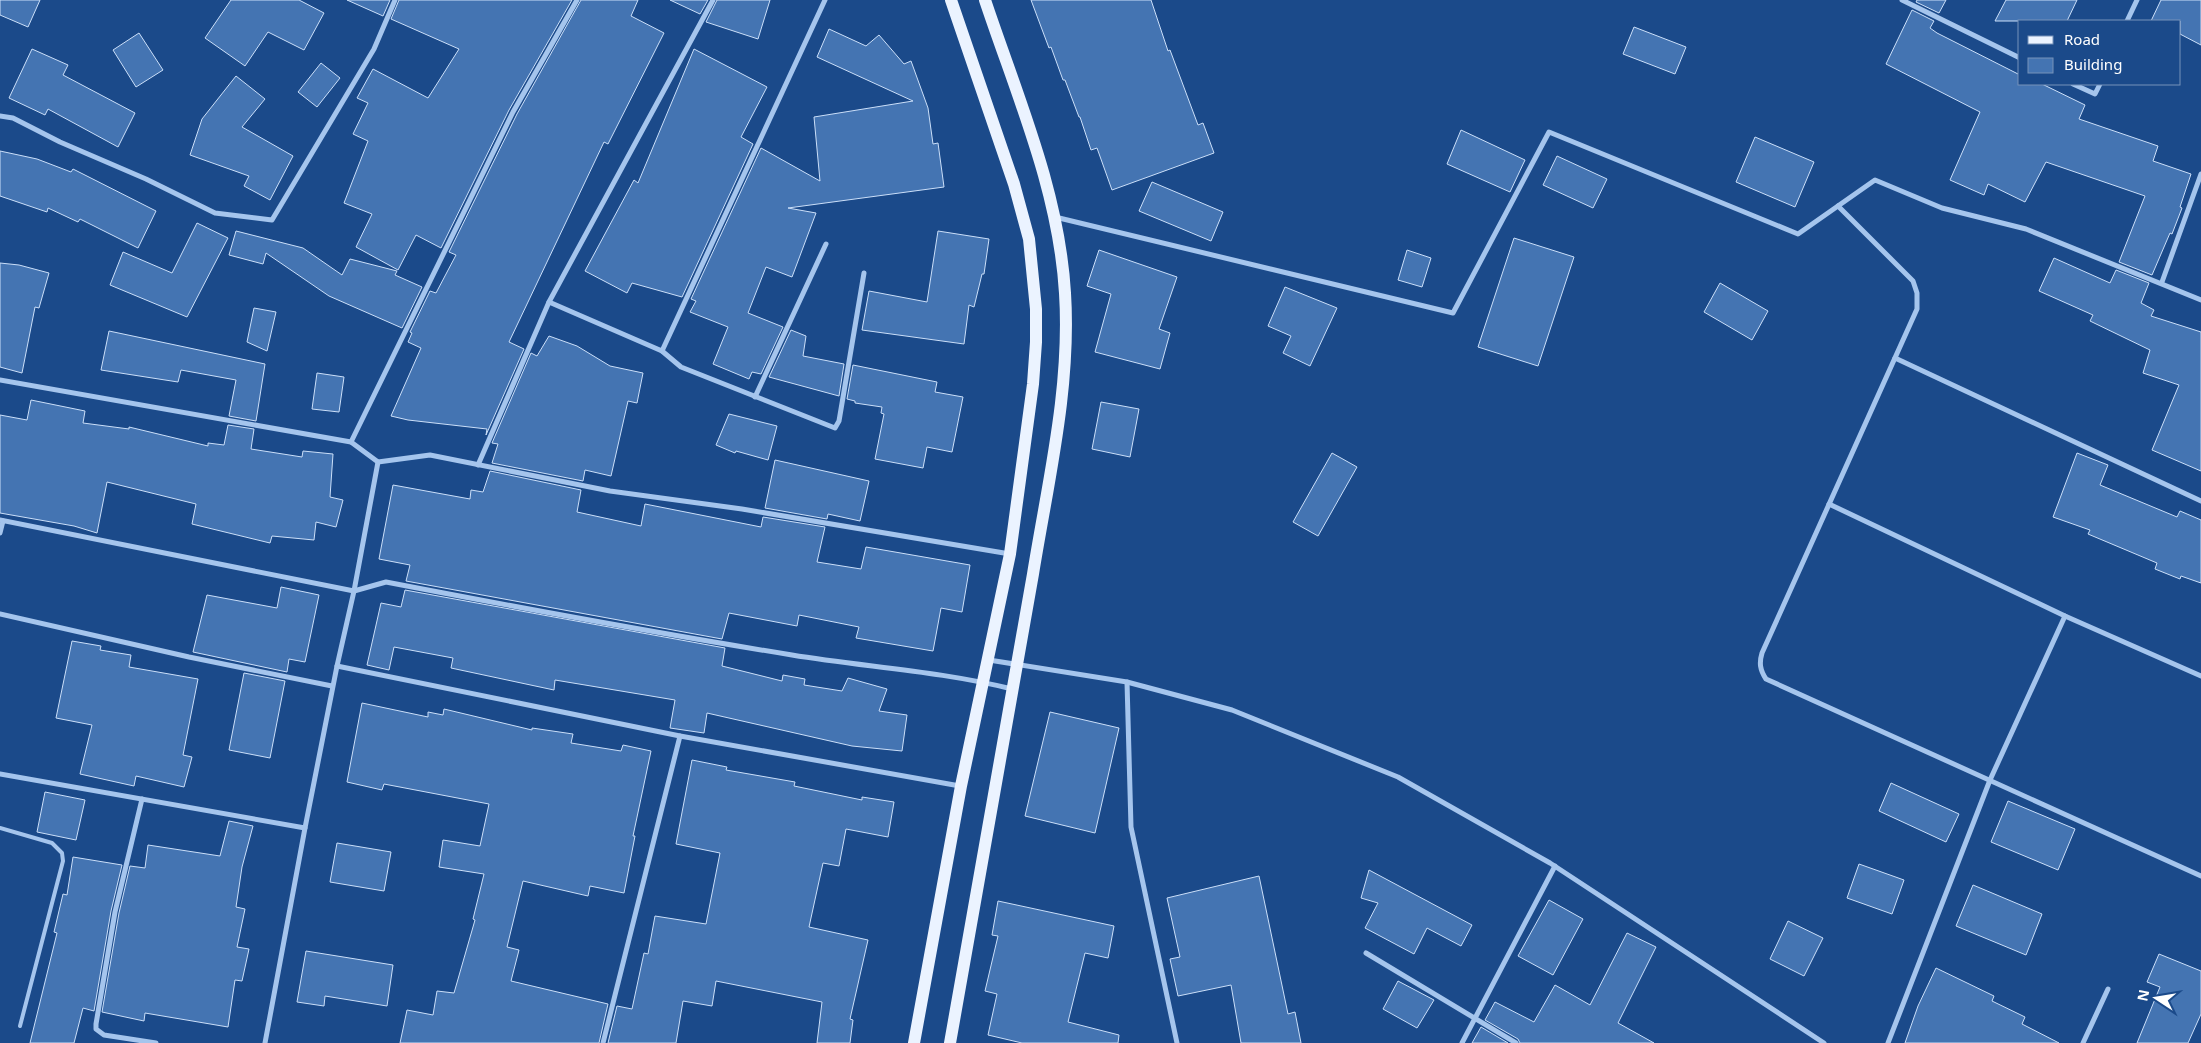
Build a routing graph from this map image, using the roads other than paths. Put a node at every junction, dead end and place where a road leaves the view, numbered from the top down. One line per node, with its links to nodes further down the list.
1 (395, 0): 13 (street)
2 (577, 0): 26 (street)
3 (712, 0): 21 (street)
4 (825, 0): 22 (street)
5 (951, 0): 33 (main road)
6 (985, 0): 16 (main road)
7 (1902, 0): 10 (street)
8 (2137, 0): 9 (street)
9 (2128, 20)
10 (2018, 57)
11 (2075, 85): 12 (street)
12 (2100, 85)
13 (0, 116)
14 (2201, 174): 19 (street)
15 (1838, 206): 16 (street); 19 (street); 23 (street)
16 (1054, 217): 39 (main road)
17 (826, 244): 25 (street)
18 (864, 273): 25 (street)
19 (2162, 282): 20 (street)
20 (2201, 300)
21 (549, 302): 22 (street); 28 (street)
22 (662, 351): 25 (street)
23 (1895, 358): 29 (street); 30 (street)
24 (0, 380): 26 (street)
25 (755, 397)
26 (351, 442): 27 (street)
27 (378, 462): 28 (street); 34 (street)
28 (478, 464): 33 (street)
29 (2201, 501)
30 (1829, 504): 36 (street); 47 (street)
31 (2, 521): 32 (street); 34 (street)
32 (0, 533)
33 (1010, 554): 37 (main road)
34 (354, 591): 38 (street); 41 (street)
35 (0, 614): 43 (street)
36 (2065, 616): 40 (street); 47 (street)
37 (988, 659): 39 (street); 41 (main road)
38 (337, 666): 43 (street); 45 (street)
39 (1017, 666): 42 (street); 44 (main road)
40 (2201, 676)
41 (984, 682): 44 (street); 48 (main road)
42 (1127, 682): 52 (street); 63 (street)
43 (332, 686): 51 (street)
44 (1013, 689): 62 (main road)
45 (680, 736): 48 (street); 60 (street)
46 (0, 774): 49 (street)
47 (1990, 780): 53 (street); 67 (street)
48 (961, 786): 61 (main road)
49 (142, 799): 51 (street); 58 (street)
50 (0, 828): 57 (lane)
51 (305, 828): 59 (street)
52 (1555, 866): 56 (street); 66 (street)
53 (2201, 876)
54 (1366, 953): 56 (street)
55 (2108, 989): 68 (street)
56 (1475, 1018): 64 (street); 65 (street)
57 (20, 1026)
58 (156, 1043)
59 (265, 1043)
60 (602, 1043)
61 (914, 1043)
62 (950, 1043)
63 (1177, 1043)
64 (1462, 1043)
65 (1516, 1043)
66 (1824, 1043)
67 (1888, 1043)
68 (2083, 1043)

